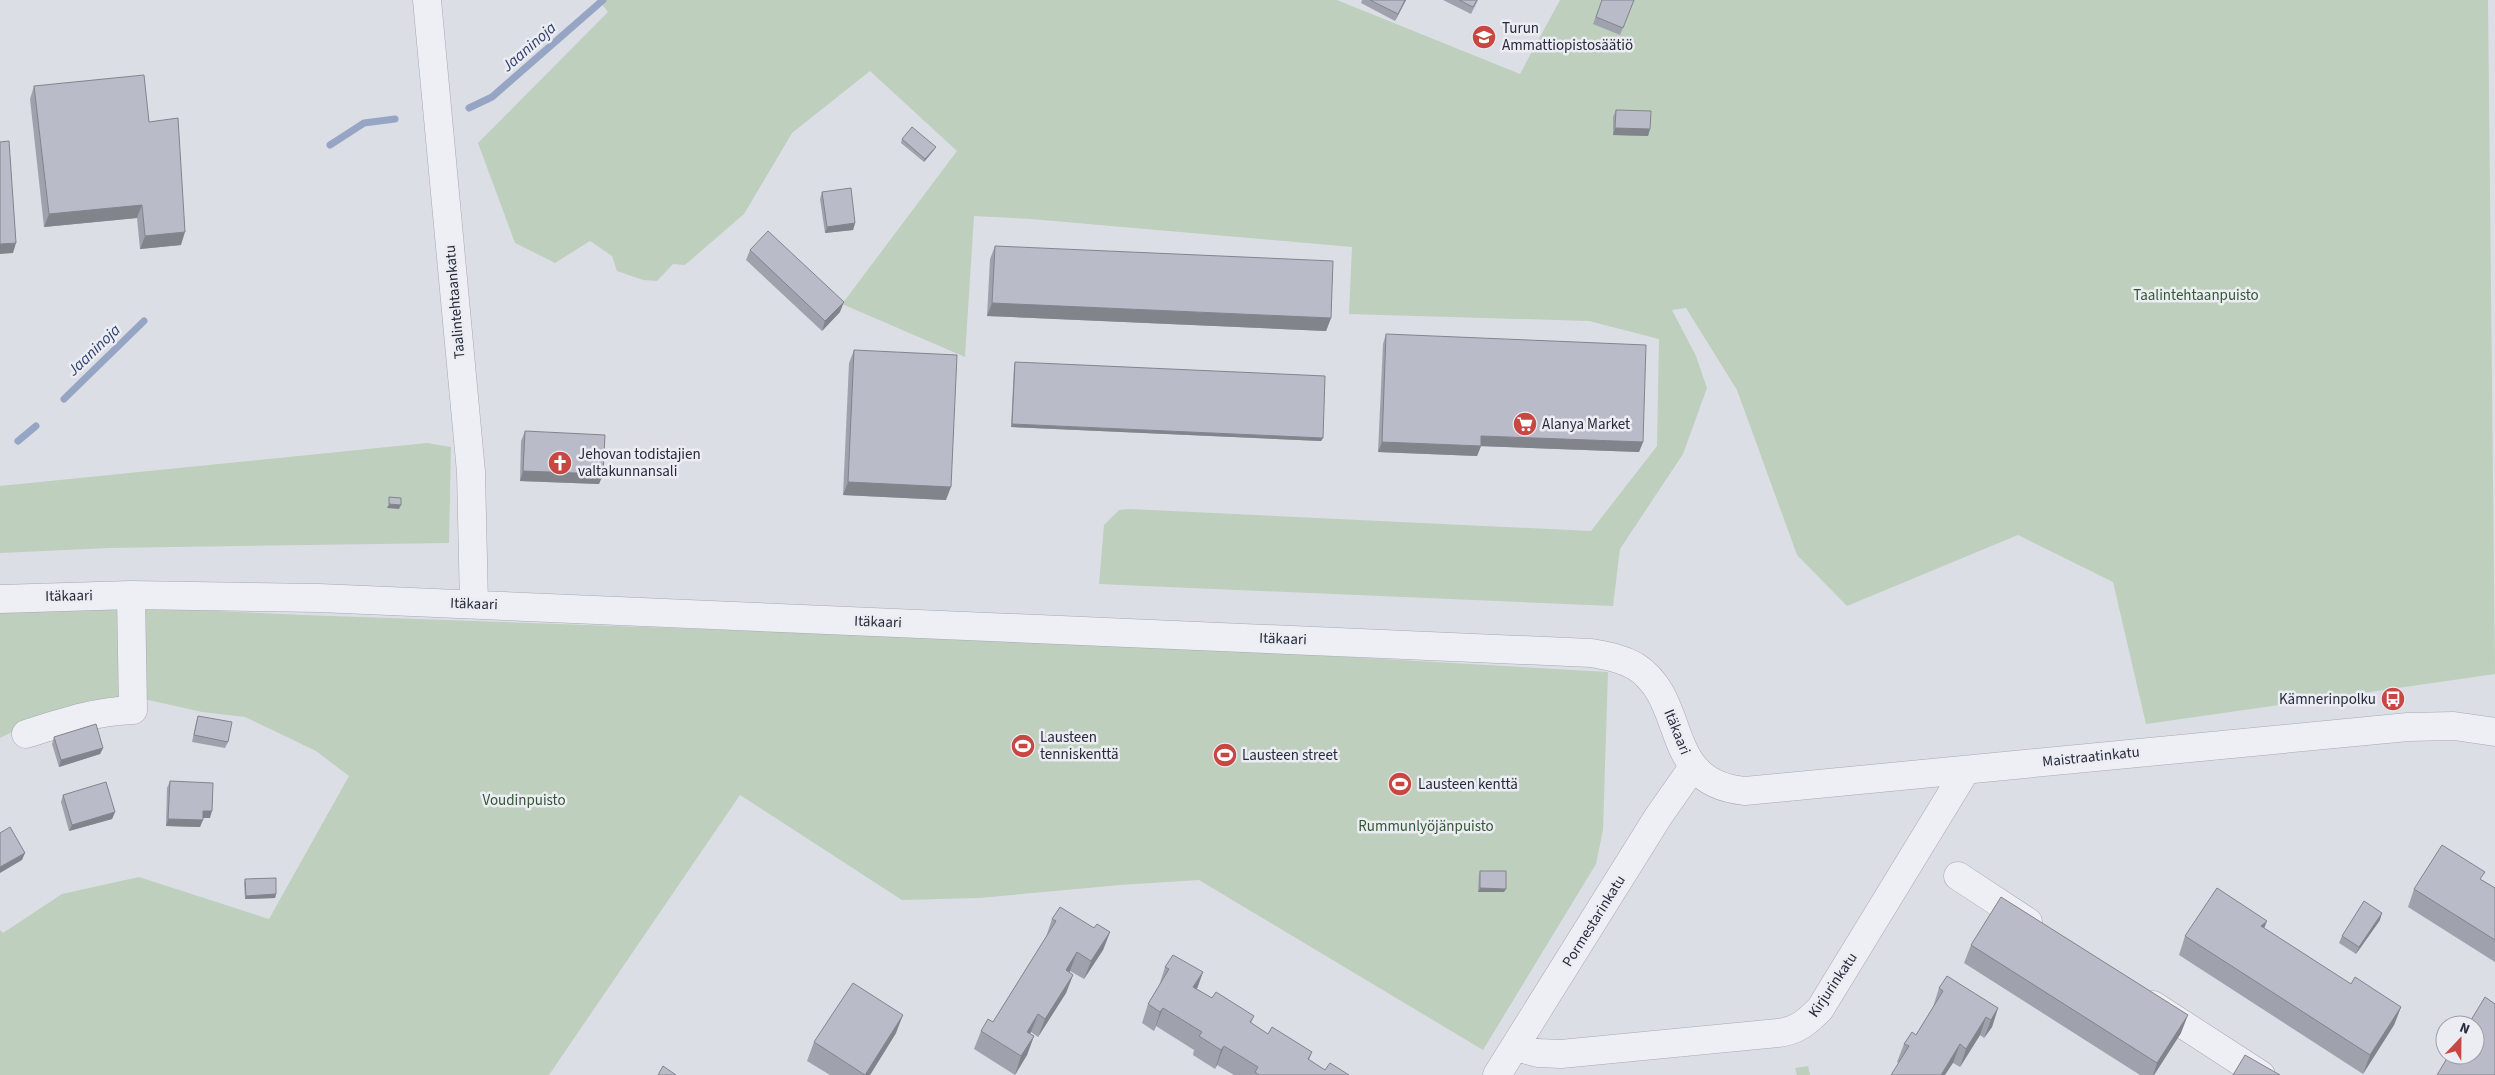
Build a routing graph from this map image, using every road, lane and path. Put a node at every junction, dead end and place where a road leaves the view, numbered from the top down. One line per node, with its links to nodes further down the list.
1 (427, 0): 4 (street, Taalintehtaankatu)
2 (131, 595): 3 (street, Itäkaari); 4 (street, Itäkaari); 6 (street)
3 (0, 599)
4 (474, 604): 7 (street, Itäkaari)
5 (2495, 732): 8 (street, Maistraatinkatu)
6 (26, 734)
7 (1694, 767): 8 (street, Maistraatinkatu); 12 (street, Pormestarinkatu)
8 (1966, 770): 12 (street, Kirjurinkatu)
9 (1958, 876): 10 (street)
10 (2048, 936)
11 (2132, 991): 14 (street)
12 (1515, 1047): 13 (street, Pormestarinkatu)
13 (1497, 1075)
14 (2261, 1075)

